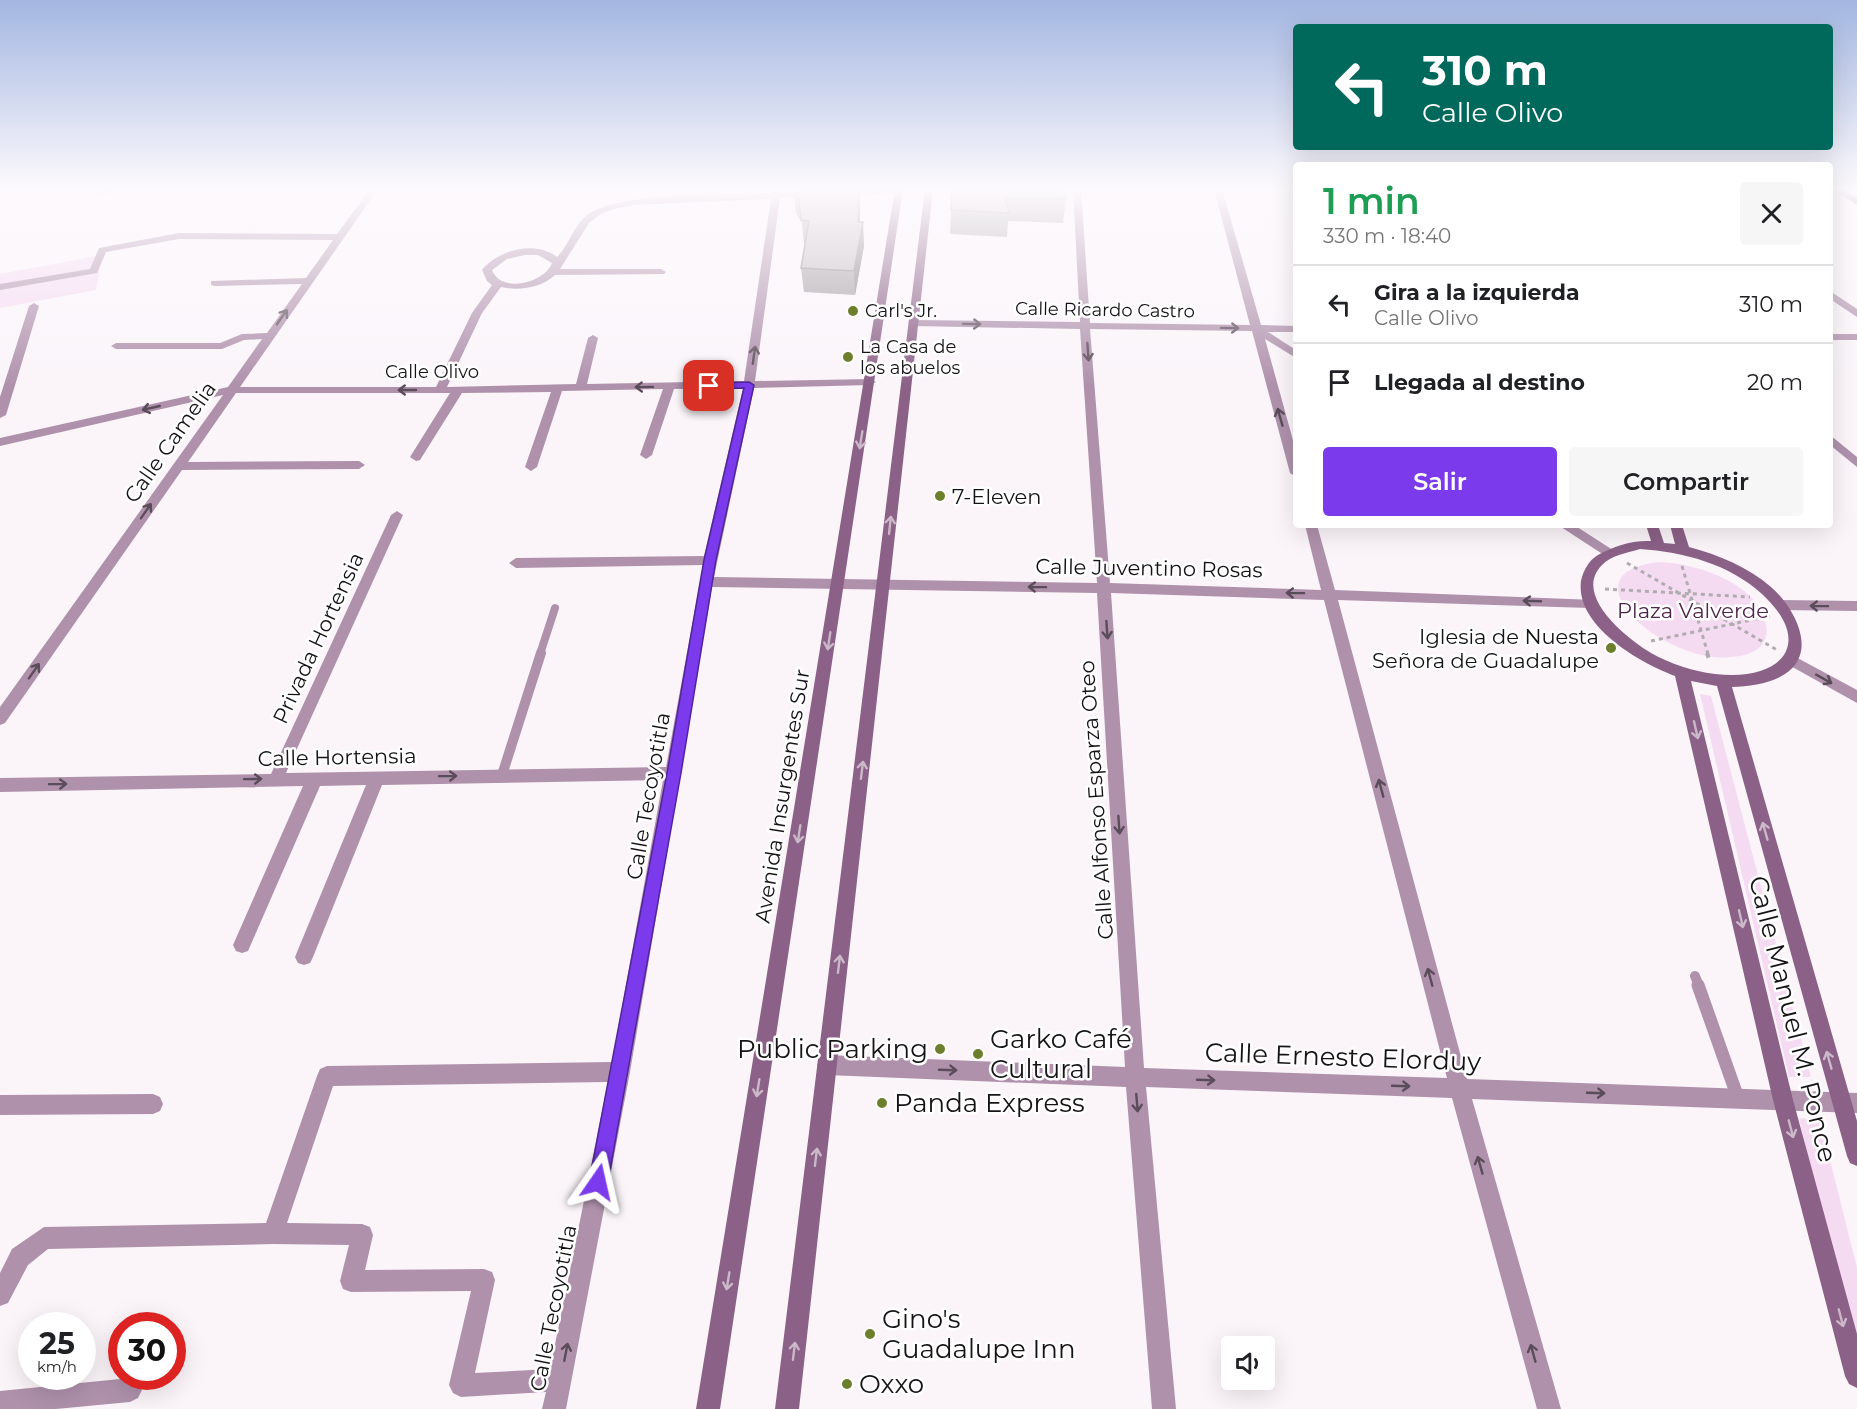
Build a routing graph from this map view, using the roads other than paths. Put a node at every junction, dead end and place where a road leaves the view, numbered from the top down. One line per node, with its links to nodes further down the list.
1 (100, 255): 16 (street)
2 (326, 255): 13 (street, Calle Camelia)
3 (517, 255): 15 (street)
4 (547, 255): 11 (street)
5 (567, 255): 11 (street)
6 (768, 255): 31 (street, Calle Tecoyotitla, one-way to 6)
7 (889, 255): 30 (main road, Avenida Insurgentes Sur)
8 (921, 255): 20 (main road)
9 (1080, 255): 21 (street, Calle Alfonso Esparza Oteo)
10 (1236, 255): 22 (street)
11 (556, 267): 12 (street); 15 (street)
12 (661, 272)
13 (308, 281): 14 (street); 24 (street, Calle Camelia, one-way to 13)
14 (215, 283)
15 (498, 284): 36 (street)
16 (0, 287)
17 (1833, 296): 19 (street)
18 (34, 306): 38 (street)
19 (1857, 314)
20 (913, 323): 21 (street, Calle Ricardo Castro, one-way to 21); 60 (main road, one-way to 20)
21 (1086, 326): 22 (street, Calle Ricardo Castro, one-way to 22); 61 (street, Calle Alfonso Esparza Oteo, one-way to 61)
22 (1255, 328): 23 (street, Calle Ricardo Castro); 29 (street); 43 (street, one-way to 22)
23 (1293, 329)
24 (269, 336): 28 (street); 35 (street, Calle Camelia)
25 (1833, 337): 26 (street)
26 (1857, 337)
27 (593, 338): 34 (street)
28 (116, 346)
29 (1293, 353)
30 (870, 382): 31 (street, Calle Olivo); 59 (main road, Avenida Insurgentes Sur, one-way to 59)
31 (749, 385): 32 (street, Calle Olivo); 56 (street, Calle Tecoyotitla)
32 (669, 387): 34 (street, Calle Olivo, one-way to 34); 41 (street)
33 (557, 389): 34 (street, Calle Olivo); 37 (street, Calle Olivo); 47 (street)
34 (580, 389)
35 (230, 390): 36 (street, Calle Olivo, one-way to 35); 39 (street, Calle Olivo, one-way to 39); 46 (street, Calle Camelia)
36 (440, 390): 37 (street, Calle Olivo)
37 (458, 390): 42 (street)
38 (0, 415)
39 (0, 442)
40 (1833, 442): 44 (street)
41 (646, 455)
42 (416, 457)
43 (1293, 462)
44 (1857, 463)
45 (359, 465): 46 (street)
46 (177, 466): 71 (street, Calle Camelia, one-way to 46)
47 (531, 467)
48 (397, 515): 76 (street, Privada Hortensia)
49 (1312, 528): 62 (street)
50 (1569, 528): 55 (street)
51 (1653, 528): 53 (main road)
52 (1677, 528): 54 (main road)
53 (1659, 546): 54 (main road); 55 (main road)
54 (1683, 549): 64 (main road)
55 (1609, 552): 63 (main road)
56 (710, 560): 57 (street); 58 (street, Calle Tecoyotitla)
57 (516, 563)
58 (707, 582): 59 (street, Calle Juventino Rosas); 72 (street, Calle Tecoyotitla)
59 (838, 583): 60 (street, Calle Juventino Rosas); 98 (main road, Avenida Insurgentes Sur, one-way to 98)
60 (884, 584): 61 (street, Calle Juventino Rosas, one-way to 60); 81 (main road, one-way to 60)
61 (1104, 588): 62 (street, Calle Juventino Rosas, one-way to 61); 83 (street, Calle Alfonso Esparza Oteo, one-way to 83)
62 (1330, 594): 63 (street, Calle Juventino Rosas, one-way to 62); 84 (street, one-way to 62)
63 (1590, 603): 69 (main road)
64 (1781, 606): 65 (street, one-way to 64); 67 (main road)
65 (1857, 606)
66 (555, 608): 73 (lane)
67 (1792, 660): 68 (main road); 70 (street, one-way to 70)
68 (1722, 672): 69 (main road); 87 (main road, Calle Manuel M. Ponce, one-way to 68)
69 (1682, 673): 86 (main road, Calle Manuel M. Ponce, one-way to 86)
70 (1857, 697)
71 (0, 718)
72 (674, 773): 73 (street, Calle Hortensia); 82 (street, Calle Tecoyotitla)
73 (502, 775): 74 (street, Calle Hortensia, one-way to 73)
74 (377, 777): 75 (street, Calle Hortensia); 79 (street)
75 (315, 778): 76 (street, Calle Hortensia); 78 (street)
76 (276, 779): 77 (street, Calle Hortensia, one-way to 76)
77 (0, 785)
78 (242, 945)
79 (304, 957)
80 (1695, 976): 85 (lane)
81 (827, 1065): 83 (street, Calle Ernesto Elorduy, one-way to 83); 99 (main road, one-way to 81)
82 (620, 1072): 91 (street); 94 (street, Calle Tecoyotitla, one-way to 82)
83 (1135, 1078): 84 (street, Calle Ernesto Elorduy, one-way to 84); 100 (street, Calle Alfonso Esparza Oteo, one-way to 100)
84 (1459, 1087): 85 (street, Calle Ernesto Elorduy, one-way to 85); 101 (street, one-way to 84)
85 (1738, 1098): 86 (street, Calle Ernesto Elorduy)
86 (1783, 1100): 87 (street, Calle Ernesto Elorduy); 93 (main road, Calle Manuel M. Ponce, one-way to 93)
87 (1849, 1103): 90 (main road, Calle Manuel M. Ponce)
88 (153, 1104): 89 (street)
89 (0, 1105)
90 (1857, 1156)
91 (273, 1233): 92 (street); 94 (street)
92 (0, 1295)
93 (1857, 1376)
94 (560, 1380): 97 (street, Calle Tecoyotitla)
95 (130, 1390): 96 (street)
96 (0, 1403)
97 (555, 1409)
98 (708, 1409)
99 (787, 1409)
100 (1164, 1409)
101 (1549, 1409)

